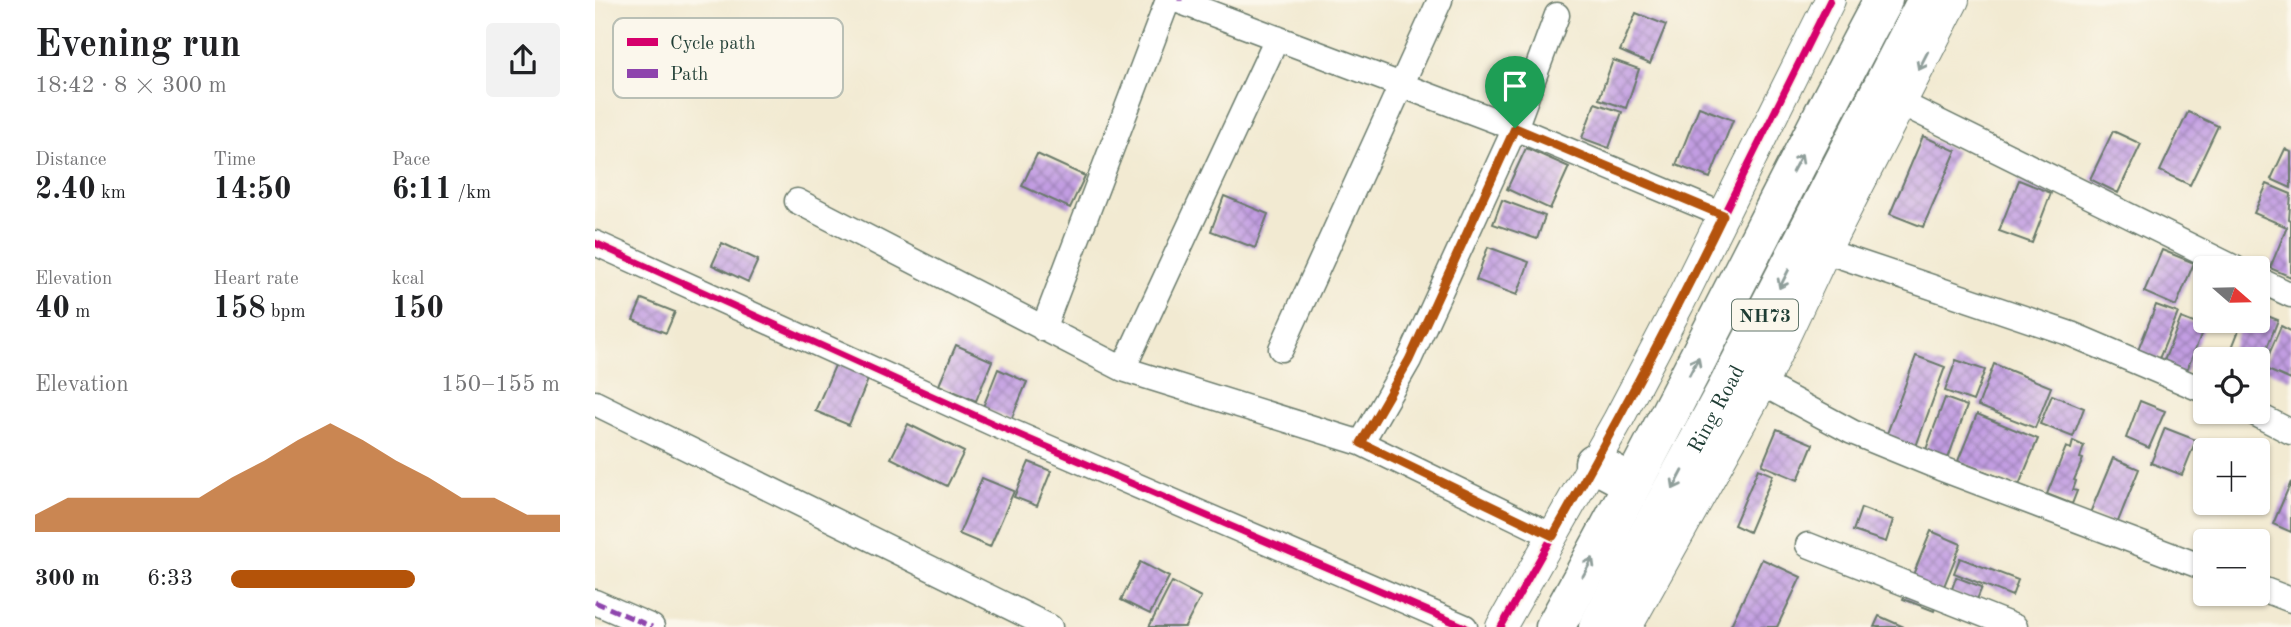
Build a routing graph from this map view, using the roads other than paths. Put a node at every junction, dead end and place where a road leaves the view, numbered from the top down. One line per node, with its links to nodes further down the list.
1 (1168, 0): 20 (street)
2 (1176, 0): 9 (street)
3 (1440, 0): 10 (street)
4 (1830, 0): 14 (street)
5 (1883, 0): 30 (highway, Ring Road / NH73, one-way to 5)
6 (1927, 0): 23 (highway, Ring Road / NH73, one-way to 23)
7 (1954, 0): 11 (street, one-way to 11)
8 (1557, 15): 12 (street)
9 (1277, 38): 10 (street); 22 (street)
10 (1401, 86): 12 (street); 21 (street)
11 (1901, 103): 16 (street); 17 (street)
12 (1515, 128): 14 (street); 28 (street)
13 (797, 201): 20 (street)
14 (1723, 215): 29 (street)
15 (595, 243): 40 (street)
16 (1825, 251): 23 (street); 24 (street)
17 (2211, 256)
18 (2270, 285): 19 (street)
19 (2291, 295)
20 (1043, 330): 22 (street)
21 (1281, 349)
22 (1123, 369): 28 (street)
23 (1750, 376): 33 (street); 37 (highway, Ring Road / NH73, one-way to 37)
24 (2193, 386)
25 (595, 403): 39 (street)
26 (2270, 421): 27 (street)
27 (2291, 432)
28 (1361, 443): 31 (street)
29 (1594, 463): 30 (highway); 31 (street)
30 (1632, 483): 42 (highway, Ring Road / NH73, one-way to 30)
31 (1553, 536): 41 (street)
32 (1808, 545): 44 (street)
33 (2193, 563)
34 (2270, 592): 35 (street)
35 (2291, 600)
36 (595, 602): 38 (street)
37 (1631, 602): 43 (highway, Ring Road / NH73)
38 (652, 627)
39 (1050, 627)
40 (1465, 627)
41 (1501, 627)
42 (1555, 627)
43 (1598, 627)
44 (2015, 627)

